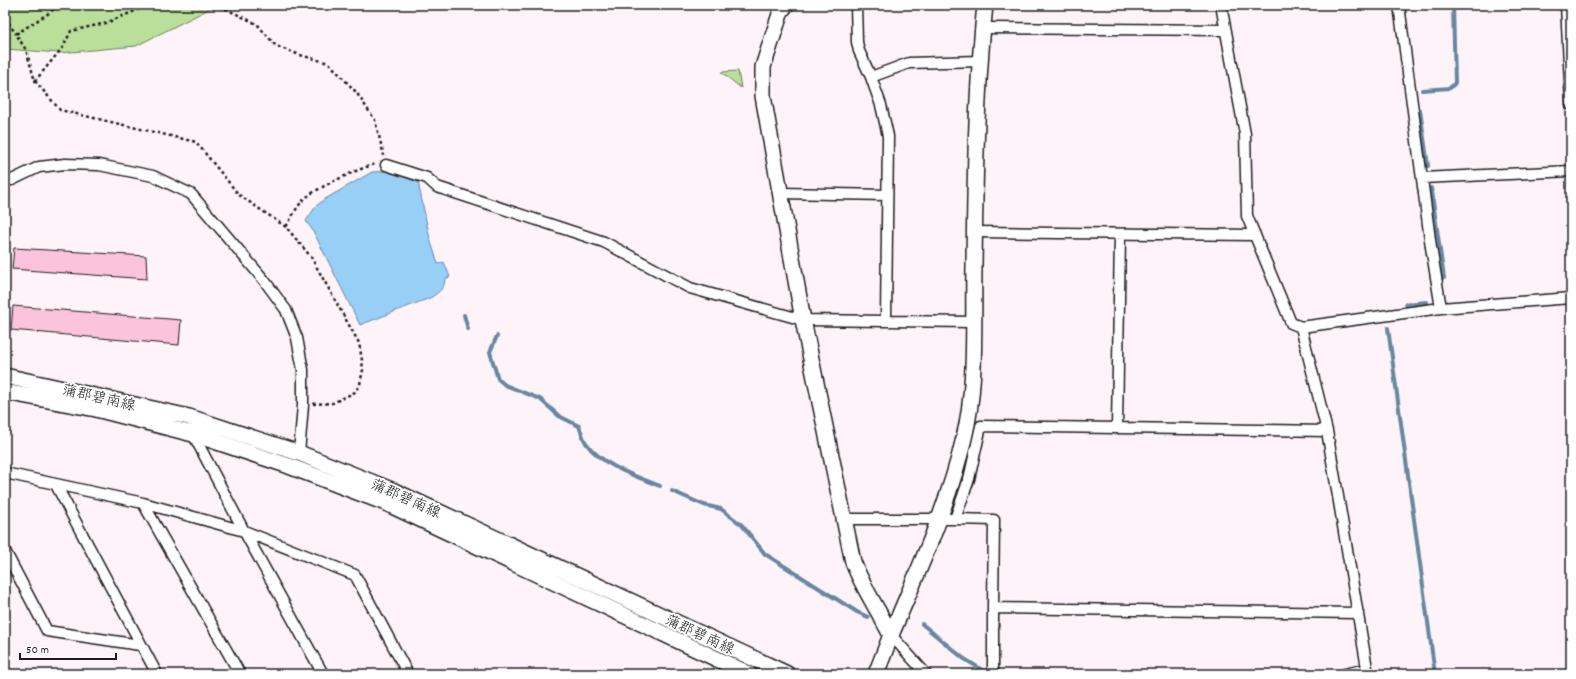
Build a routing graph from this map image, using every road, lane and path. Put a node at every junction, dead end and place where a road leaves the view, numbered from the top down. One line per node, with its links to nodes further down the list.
1 (58, 5): 13 (path)
2 (159, 5): 16 (path)
3 (214, 5): 18 (path)
4 (786, 5): 22 (main road)
5 (856, 5): 15 (street)
6 (985, 5): 11 (main road)
7 (1221, 5): 12 (street)
8 (1399, 5): 20 (street)
9 (1566, 5): 17 (street)
10 (5, 18): 13 (path)
11 (983, 28): 12 (street); 14 (main road)
12 (1225, 30): 27 (street)
13 (16, 34): 16 (path)
14 (980, 61): 15 (street); 25 (main road)
15 (871, 77): 23 (street)
16 (35, 81): 24 (path)
17 (1571, 105)
18 (386, 165): 24 (path); 30 (street)
19 (1571, 171): 20 (street)
20 (1422, 178): 29 (street)
21 (12, 180): 36 (street)
22 (780, 193): 23 (street); 30 (main road)
23 (887, 195): 31 (street)
24 (286, 227): 36 (path)
25 (974, 232): 26 (street); 32 (main road)
26 (1120, 234): 27 (street); 37 (street)
27 (1255, 235): 33 (street)
28 (1571, 298): 29 (street)
29 (1442, 308): 33 (street)
30 (803, 320): 31 (street); 44 (main road)
31 (886, 321): 32 (street)
32 (973, 322): 45 (main road)
33 (1301, 327): 38 (street)
34 (5, 376): 40 (main road, 蒲郡碧南線)
35 (5, 392): 39 (main road, 蒲郡碧南線)
36 (303, 405): 40 (street)
37 (1117, 428): 38 (street); 46 (street)
38 (1327, 431): 50 (street)
39 (192, 434): 47 (street); 58 (main road, 蒲郡碧南線)
40 (299, 453): 59 (main road, 蒲郡碧南線)
41 (5, 473): 42 (street)
42 (56, 485): 43 (street); 52 (street)
43 (143, 503): 47 (street); 55 (street)
44 (844, 518): 45 (street); 51 (main road)
45 (940, 519): 46 (street); 51 (main road)
46 (955, 519): 49 (street)
47 (244, 531): 56 (street); 57 (street)
48 (5, 551): 52 (street)
49 (993, 608): 50 (street); 62 (street)
50 (1358, 613): 53 (street)
51 (891, 636): 60 (main road); 61 (street)
52 (140, 645): 54 (street)
53 (1368, 672): 63 (street)
54 (156, 674)
55 (240, 674)
56 (323, 674)
57 (408, 674)
58 (749, 674)
59 (787, 674)
60 (876, 674)
61 (926, 674)
62 (993, 674)
63 (1345, 674)

